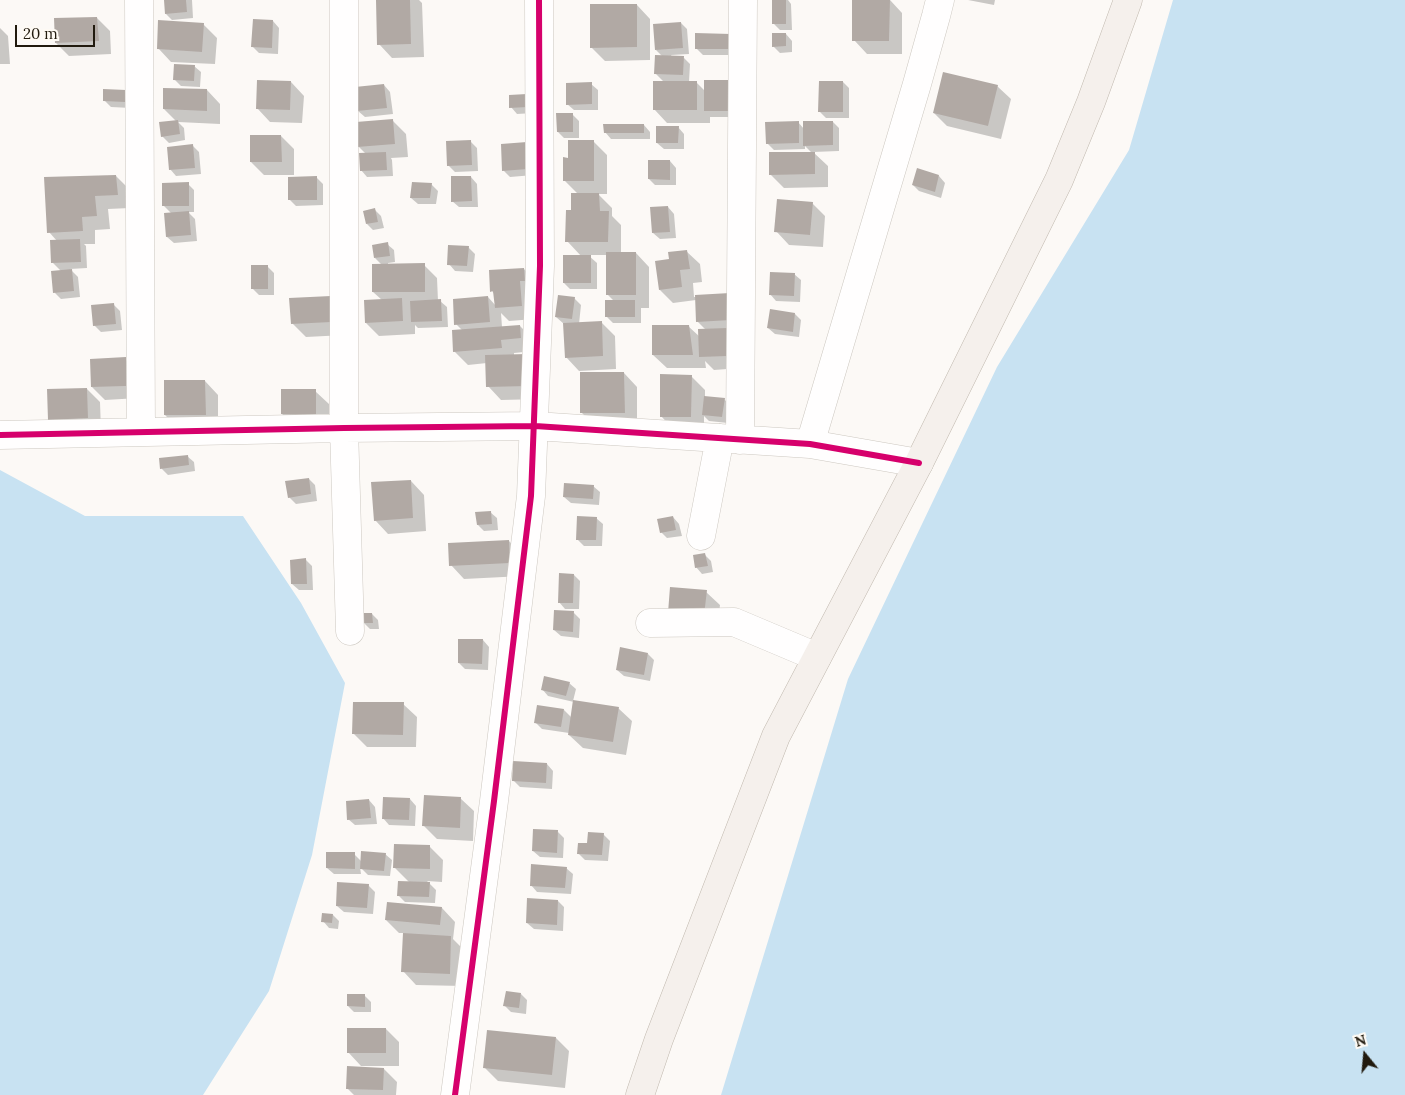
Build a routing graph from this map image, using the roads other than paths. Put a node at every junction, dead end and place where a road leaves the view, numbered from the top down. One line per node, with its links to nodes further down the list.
1 (138, 0): 9 (street)
2 (344, 0): 8 (street)
3 (539, 0): 7 (street)
4 (742, 0): 11 (street)
5 (940, 0): 12 (street)
6 (1128, 0): 13 (main road)
7 (534, 426): 8 (street); 11 (street); 18 (street)
8 (344, 428): 9 (street); 16 (street)
9 (141, 432): 10 (street)
10 (0, 435)
11 (730, 439): 12 (street); 14 (street)
12 (810, 444): 13 (street)
13 (920, 463): 17 (main road)
14 (701, 536)
15 (650, 623): 17 (street)
16 (350, 630)
17 (817, 657): 19 (main road)
18 (455, 1095)
19 (640, 1095)

